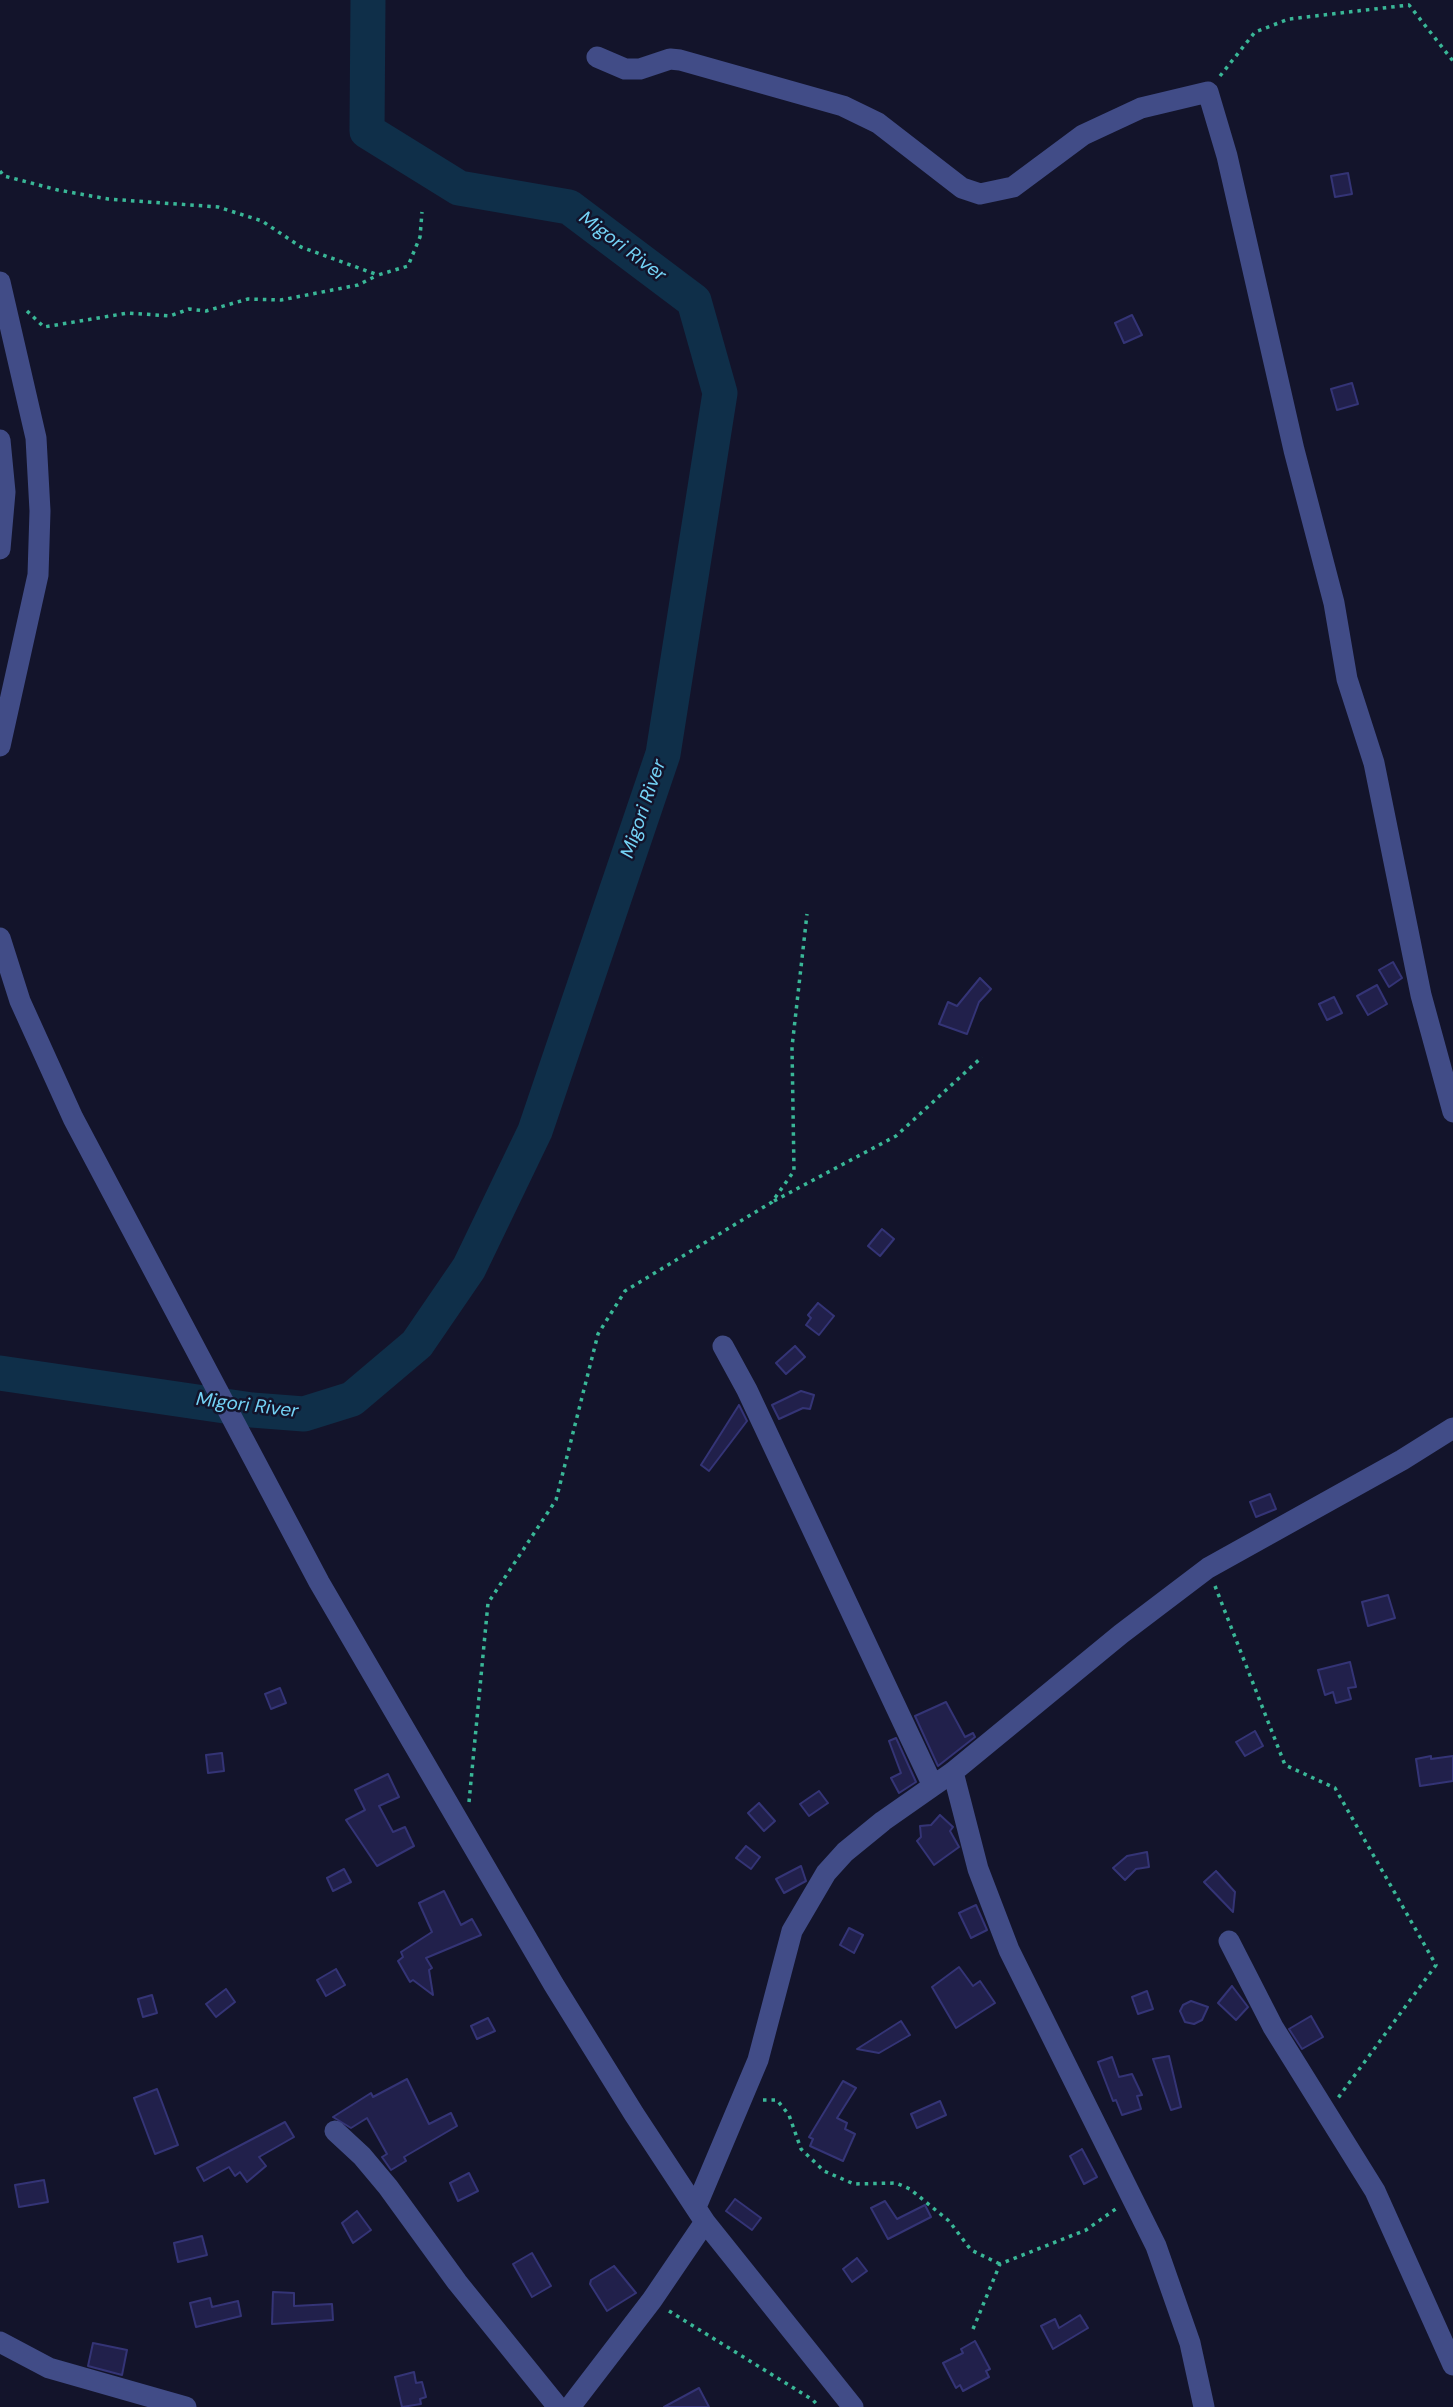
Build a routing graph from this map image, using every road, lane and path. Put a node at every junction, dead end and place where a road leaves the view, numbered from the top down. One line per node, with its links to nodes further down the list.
1 (597, 57): 3 (street)
2 (1453, 61): 3 (path)
3 (1208, 92): 14 (street)
4 (0, 171): 6 (path)
5 (422, 212): 6 (path)
6 (378, 275): 7 (path)
7 (1, 284): 10 (street)
8 (0, 440): 9 (street)
9 (0, 548)
10 (0, 746)
11 (807, 914): 15 (path)
12 (0, 938): 21 (street)
13 (982, 1057): 15 (path)
14 (1453, 1112)
15 (772, 1202): 21 (path)
16 (723, 1346): 20 (street)
17 (1453, 1428): 18 (street)
18 (1208, 1568): 19 (street); 24 (path)
19 (953, 1772): 20 (street); 26 (street)
20 (933, 1786): 23 (street)
21 (467, 1832): 27 (street)
22 (1229, 1941): 24 (street)
23 (740, 2101): 27 (street); 28 (path)
24 (1326, 2113): 32 (street)
25 (335, 2131): 34 (street)
26 (1133, 2196): 28 (path); 38 (street)
27 (700, 2214): 29 (street); 37 (street)
28 (1000, 2264): 30 (path)
29 (652, 2300): 35 (street); 36 (path)
30 (973, 2329)
31 (0, 2342): 33 (street)
32 (1453, 2365)
33 (186, 2407)
34 (558, 2407)
35 (570, 2407)
36 (819, 2407)
37 (853, 2407)
38 (1204, 2407)

